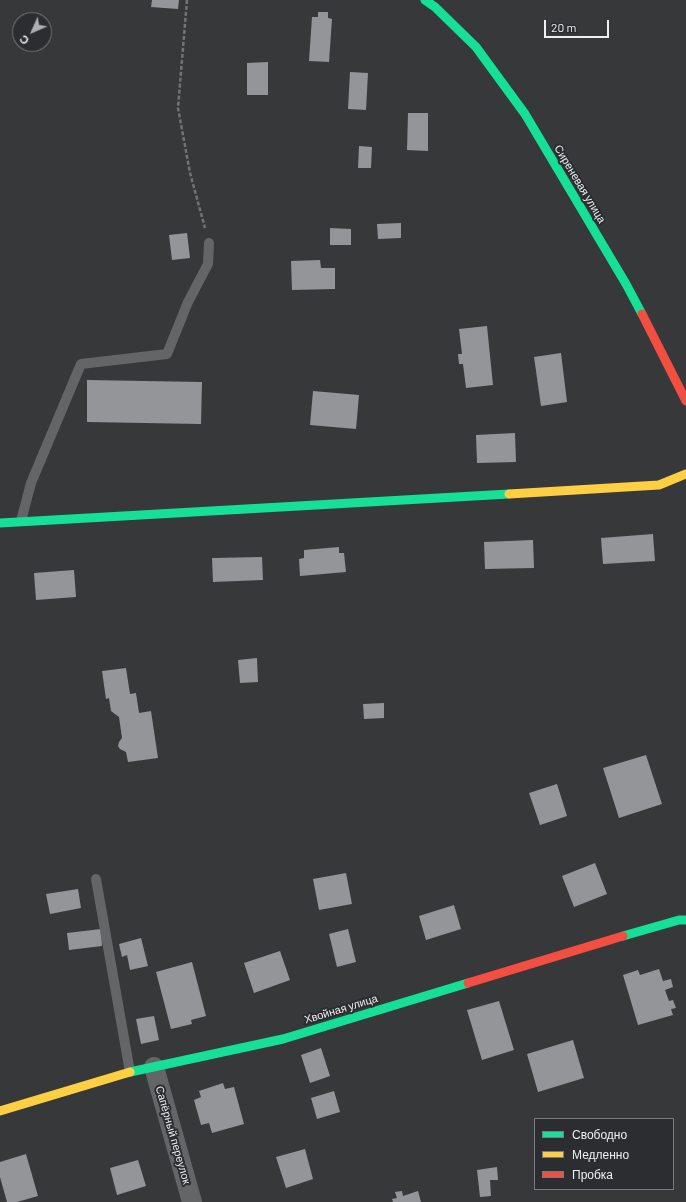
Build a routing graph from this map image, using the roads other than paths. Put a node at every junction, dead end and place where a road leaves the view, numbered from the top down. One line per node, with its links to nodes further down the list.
1 (425, 0): 3 (street, Сиреневая улица)
2 (209, 243): 5 (lane)
3 (686, 401)
4 (686, 474): 5 (street)
5 (22, 521): 6 (street)
6 (0, 523)
7 (96, 879): 10 (lane)
8 (686, 920): 9 (street, Хвойная улица)
9 (154, 1068): 10 (street, Хвойная улица); 12 (street, Сапёрный переулок)
10 (130, 1072): 11 (street, Хвойная улица)
11 (0, 1111)
12 (192, 1202)

